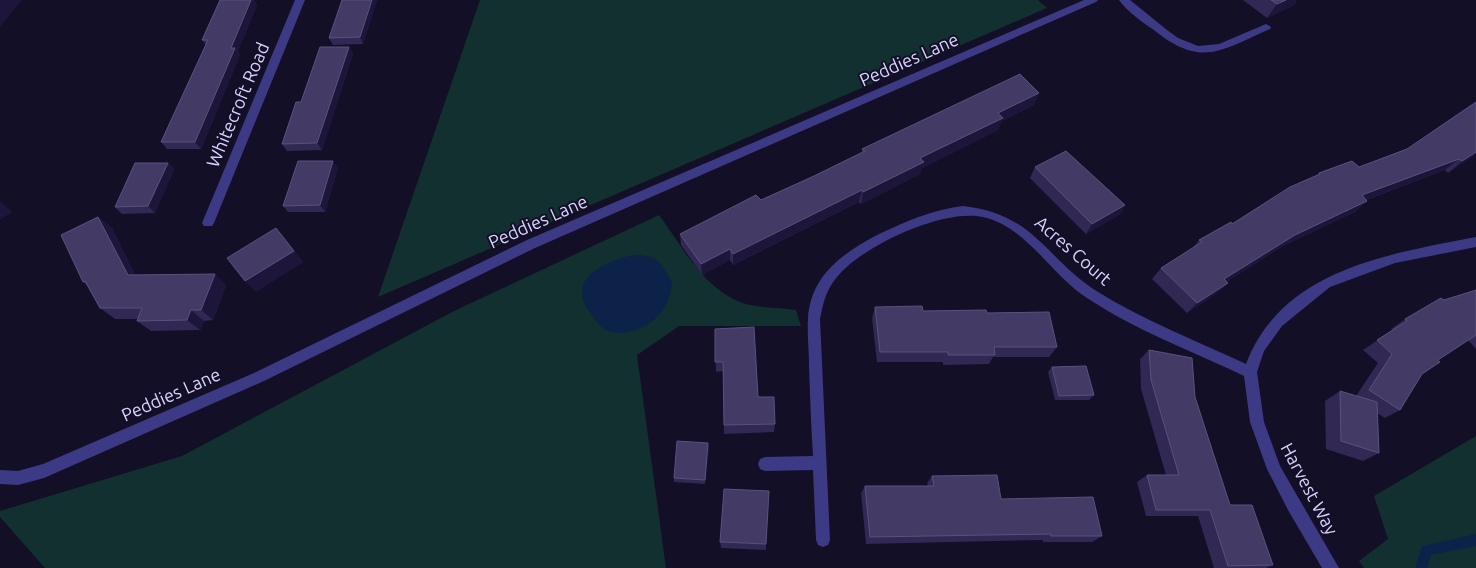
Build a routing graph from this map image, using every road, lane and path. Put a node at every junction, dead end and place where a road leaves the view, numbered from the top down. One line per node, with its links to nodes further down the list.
1 (300, 0): 5 (street, Whitecroft Road)
2 (1093, 0): 10 (street, Peddies Lane)
3 (1124, 0): 4 (street)
4 (1266, 27)
5 (208, 223)
6 (1476, 242): 7 (street, Harvest Way)
7 (1250, 372): 8 (street, Acres Court); 12 (street, Harvest Way)
8 (820, 463): 9 (street); 11 (street, Acres Court)
9 (765, 464)
10 (0, 477)
11 (823, 540)
12 (1332, 568)

